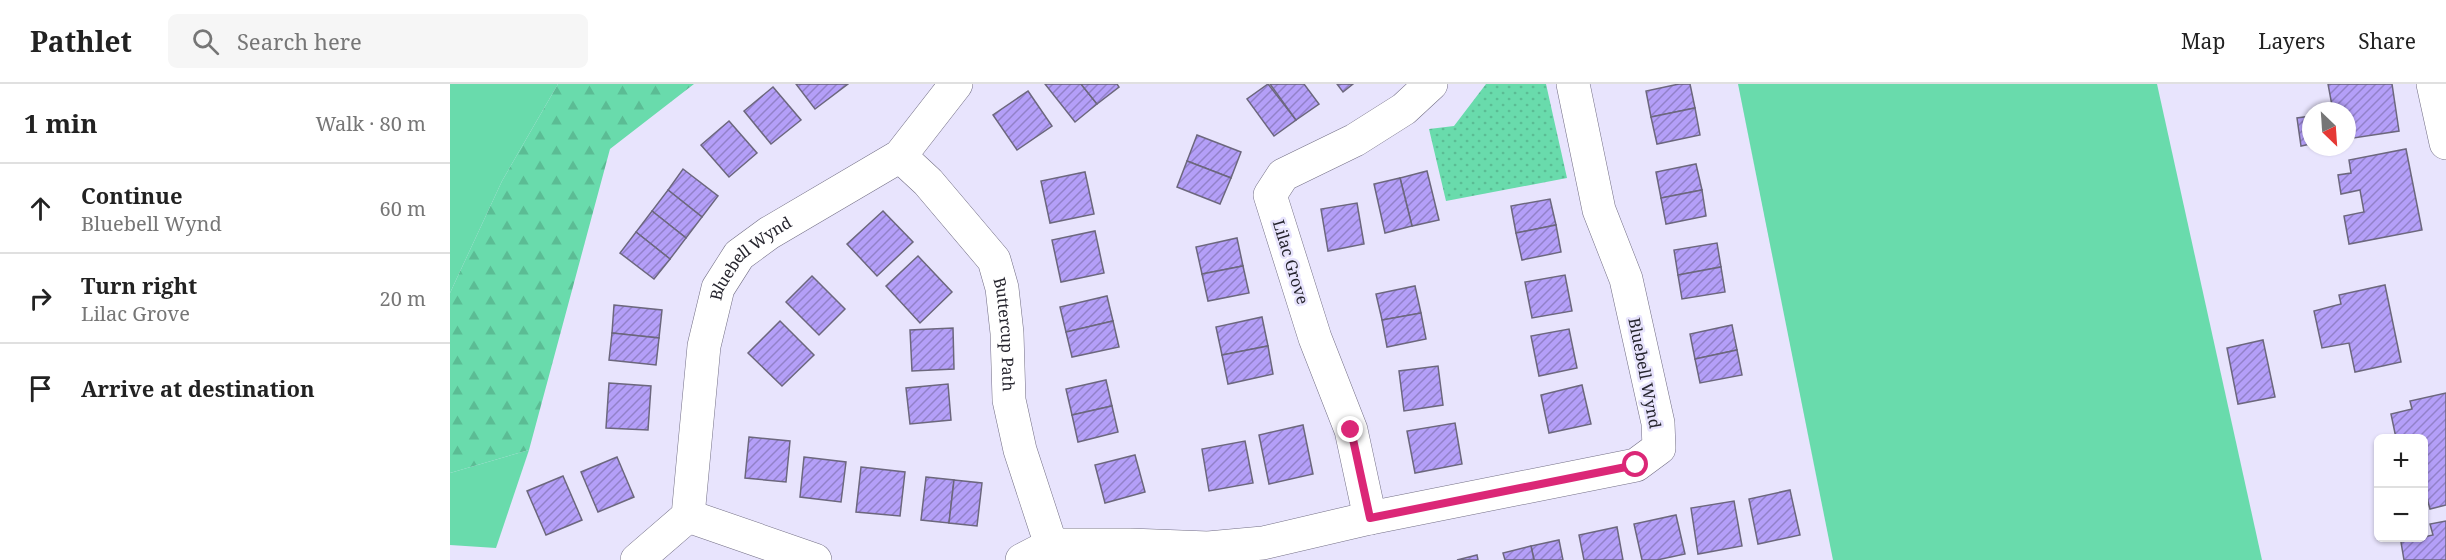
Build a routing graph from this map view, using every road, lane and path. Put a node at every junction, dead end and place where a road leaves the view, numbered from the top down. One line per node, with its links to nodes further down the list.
1 (956, 84): 6 (street, Bluebell Wynd)
2 (1431, 84): 8 (street, Lilac Grove)
3 (1573, 84): 8 (street, Bluebell Wynd)
4 (2433, 84): 5 (street)
5 (2446, 143)
6 (900, 156): 7 (street, Bluebell Wynd); 9 (street, Buttercup Path)
7 (688, 516): 10 (street); 11 (street)
8 (1370, 518): 9 (street, Bluebell Wynd)
9 (1051, 545): 12 (street, Bluebell Wynd)
10 (637, 560)
11 (815, 560)
12 (1022, 560)

